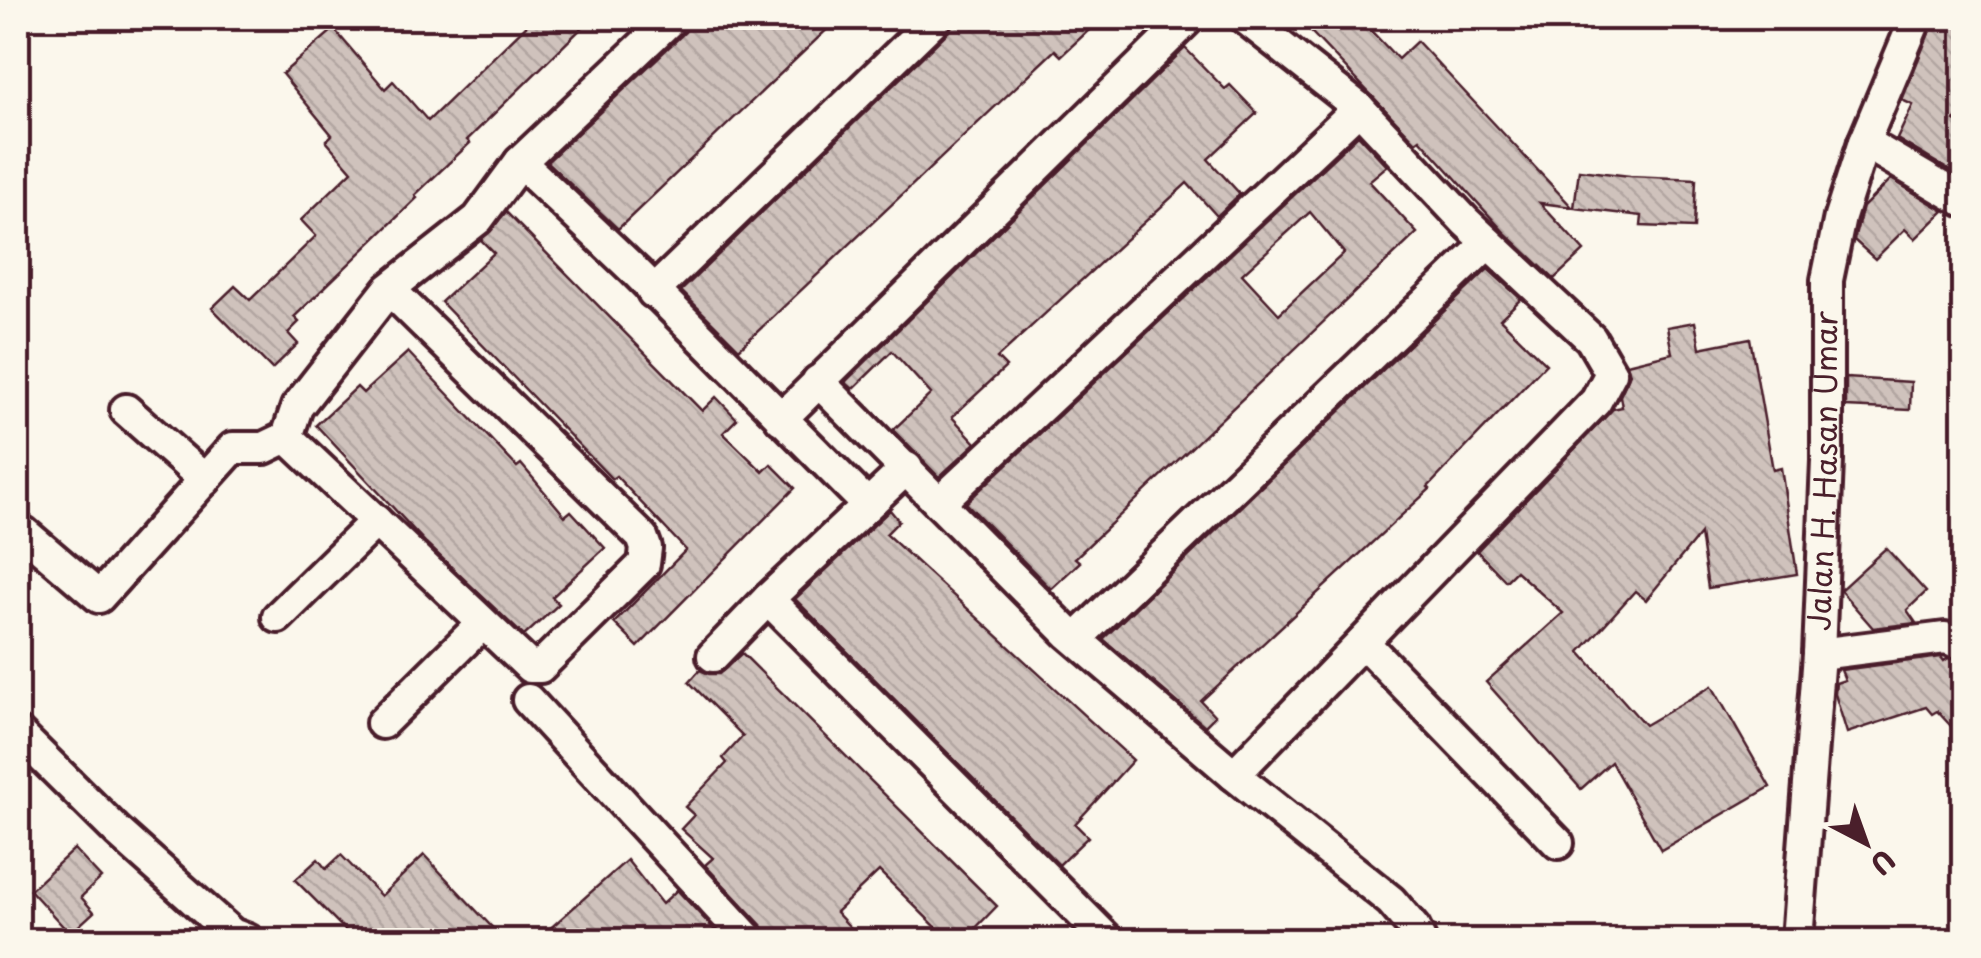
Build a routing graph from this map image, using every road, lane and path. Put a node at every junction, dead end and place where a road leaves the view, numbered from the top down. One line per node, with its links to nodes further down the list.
1 (672, 18): 8 (street)
2 (936, 18): 12 (street)
3 (1188, 18): 13 (street)
4 (1245, 18): 6 (street)
5 (1916, 18): 7 (street, Jalan H. Hasan Umar)
6 (1359, 108): 10 (street); 20 (street)
7 (1864, 142): 9 (street); 29 (street, Jalan H. Hasan Umar)
8 (520, 162): 11 (street); 12 (street)
9 (1964, 201)
10 (1488, 243): 26 (street); 27 (street)
11 (389, 289): 16 (street); 25 (street)
12 (653, 292): 15 (street)
13 (818, 381): 15 (street); 17 (street)
14 (126, 410): 18 (street)
15 (781, 419): 19 (street)
16 (287, 437): 18 (street); 21 (street)
17 (906, 468): 19 (street); 20 (street)
18 (205, 480): 22 (street)
19 (866, 503): 23 (street)
20 (939, 503): 26 (street)
21 (376, 521): 24 (street); 25 (street)
22 (23, 532)
23 (768, 599): 30 (street); 38 (street)
24 (278, 617)
25 (482, 624): 32 (street)
26 (1076, 639): 34 (street)
27 (1363, 642): 34 (street); 35 (street)
28 (1964, 644): 29 (street)
29 (1819, 654): 40 (street, Jalan H. Hasan Umar)
30 (713, 656)
31 (528, 700): 37 (street)
32 (382, 722)
33 (18, 733): 36 (street)
34 (1234, 775): 39 (street)
35 (1558, 843)
36 (248, 940)
37 (749, 940)
38 (1108, 940)
39 (1420, 940)
40 (1797, 940)

